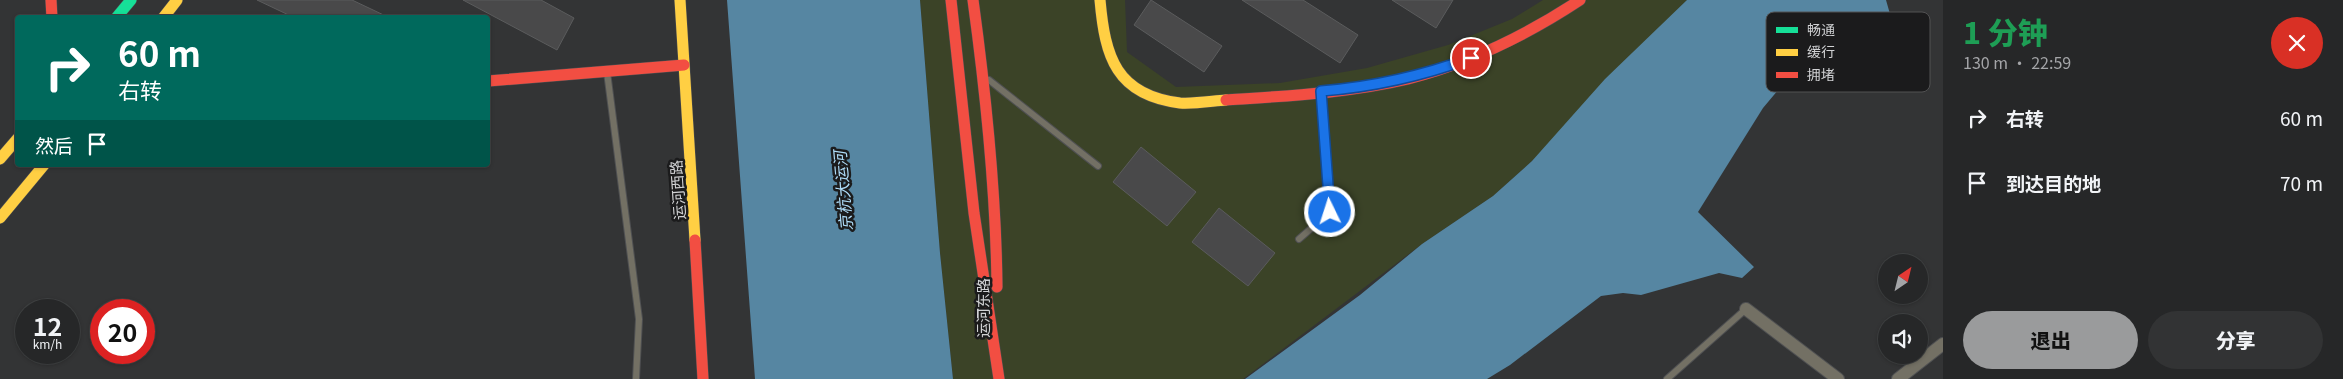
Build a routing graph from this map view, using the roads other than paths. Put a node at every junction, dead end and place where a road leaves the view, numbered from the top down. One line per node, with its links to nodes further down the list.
1 (51, 0): 10 (main road)
2 (132, 0): 11 (main road)
3 (177, 0): 12 (main road)
4 (184, 0): 13 (main road)
5 (680, 0): 14 (main road, 运河西路)
6 (951, 0): 27 (main road, 运河东路)
7 (973, 0): 16 (main road, 运河东路)
8 (1100, 0): 18 (main road)
9 (1580, 0): 18 (main road)
10 (52, 15)
11 (119, 15)
12 (165, 15)
13 (176, 15)
14 (684, 65): 15 (main road); 29 (main road, 运河西路)
15 (607, 71): 17 (main road); 28 (lane)
16 (983, 75): 21 (lane); 27 (main road, 运河东路)
17 (490, 81)
18 (1321, 91): 24 (lane)
19 (15, 142): 20 (main road)
20 (0, 159)
21 (1098, 166)
22 (42, 167): 23 (main road)
23 (0, 218)
24 (1299, 240)
25 (1746, 309): 31 (lane); 32 (street)
26 (1943, 344): 33 (street)
27 (996, 352): 30 (main road)
28 (636, 379)
29 (703, 379)
30 (999, 379)
31 (1666, 379)
32 (1838, 379)
33 (1898, 379)

